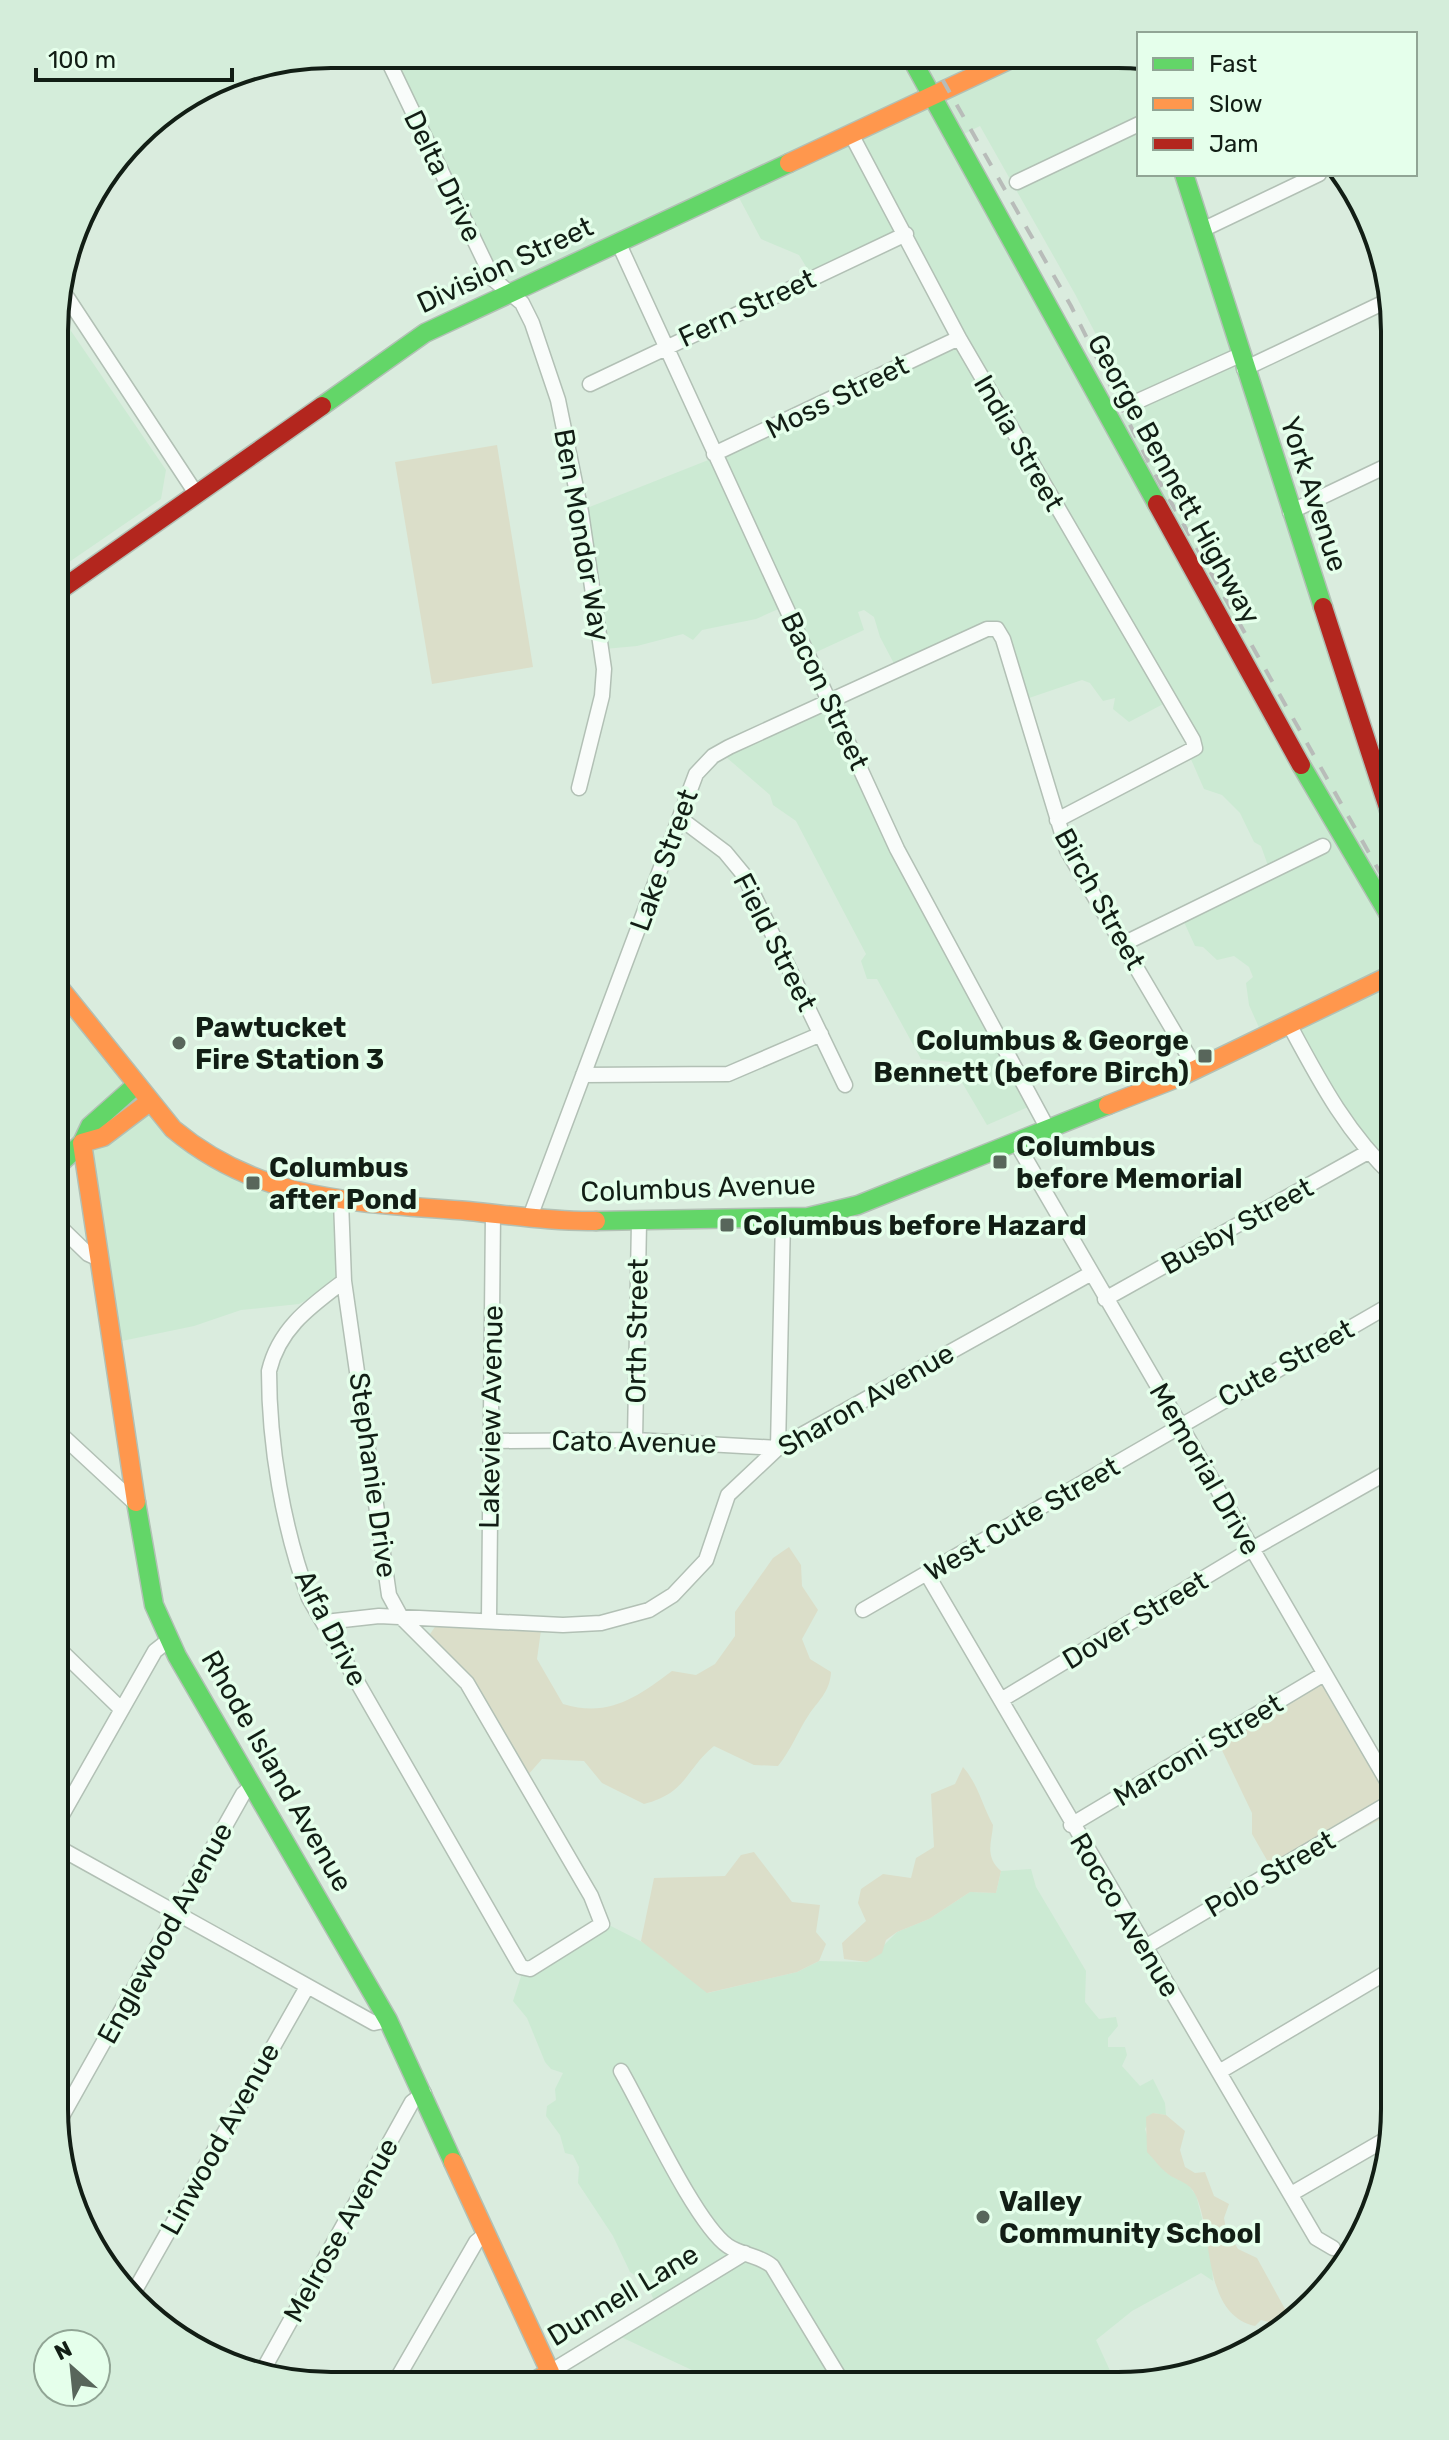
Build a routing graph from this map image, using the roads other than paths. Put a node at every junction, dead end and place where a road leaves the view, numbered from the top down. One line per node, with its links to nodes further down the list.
1 (392, 68): 13 (street, Delta Drive)
2 (916, 68): 4 (street, George Bennett Highway)
3 (992, 68): 4 (street, Division Street)
4 (930, 98): 6 (street, Division Street); 33 (street, George Bennett Highway)
5 (1137, 125): 9 (street)
6 (851, 134): 11 (street, India Street); 12 (street, Division Street)
7 (1185, 176): 10 (street, York Avenue)
8 (1315, 176): 10 (street)
9 (1017, 182)
10 (1202, 230): 18 (street, York Avenue)
11 (906, 234): 16 (street, India Street); 17 (street, Fern Street)
12 (618, 242): 13 (street, Division Street); 17 (street, Bacon Street)
13 (509, 292): 23 (street, Division Street); 29 (street, Ben Mondor Way)
14 (70, 301): 23 (street)
15 (1379, 304): 18 (street)
16 (959, 338): 21 (street, Moss Street); 31 (street, India Street)
17 (665, 346): 19 (street, Fern Street); 21 (street, Bacon Street)
18 (1242, 362): 20 (street); 24 (street, York Avenue)
19 (590, 384)
20 (1136, 402)
21 (714, 454): 27 (street, Bacon Street)
22 (1381, 469): 24 (street)
23 (197, 495): 25 (street, Division Street)
24 (1290, 512): 28 (street, York Avenue)
25 (68, 585)
26 (997, 629): 27 (street, Lake Street); 31 (street, Birch Street)
27 (830, 702): 30 (street, Lake Street); 44 (street, Bacon Street)
28 (1381, 786)
29 (579, 788)
30 (681, 819): 38 (street, Field Street); 40 (street, Lake Street)
31 (1057, 820): 34 (street, Birch Street)
32 (1323, 846): 34 (street)
33 (1381, 902)
34 (1123, 944): 39 (street, Birch Street)
35 (1381, 980): 37 (street, Columbus Avenue)
36 (68, 999): 42 (street, Columbus Avenue)
37 (1290, 1026): 39 (street, Columbus Avenue); 47 (street)
38 (821, 1034): 40 (street); 41 (street, Field Street)
39 (1196, 1069): 44 (street, Columbus Avenue)
40 (583, 1075): 52 (street, Lake Street)
41 (845, 1085)
42 (135, 1086): 43 (street, Columbus Avenue); 45 (street)
43 (148, 1103): 45 (street); 50 (street, Columbus Avenue)
44 (1049, 1131): 46 (street, Columbus Avenue)
45 (82, 1143): 48 (street); 56 (street, Rhode Island Avenue)
46 (1017, 1144): 53 (street, Columbus Avenue); 57 (street, Memorial Drive)
47 (1368, 1152): 49 (street); 59 (street, Busby Street)
48 (68, 1156)
49 (1381, 1164)
50 (341, 1201): 51 (street, Columbus Avenue); 58 (street, Stephanie Drive)
51 (493, 1213): 52 (street, Columbus Avenue); 64 (street, Lakeview Avenue)
52 (530, 1217): 54 (street, Columbus Avenue)
53 (783, 1218): 54 (street, Columbus Avenue); 65 (street)
54 (639, 1222): 62 (street, Orth Street)
55 (68, 1235): 56 (street)
56 (101, 1260): 67 (street, Rhode Island Avenue)
57 (1090, 1274): 59 (street, Memorial Drive); 65 (street, Sharon Avenue)
58 (344, 1281): 71 (street, Stephanie Drive); 73 (street, Alfa Drive)
59 (1105, 1299): 61 (street, Memorial Drive)
60 (1380, 1310): 61 (street, Cute Street)
61 (1180, 1426): 68 (street, Memorial Drive); 69 (street, West Cute Street)
62 (635, 1440): 64 (street, Cato Avenue); 65 (street, Cato Avenue)
63 (68, 1441): 67 (street)
64 (491, 1441): 72 (street, Lakeview Avenue)
65 (778, 1448): 72 (street, Sharon Avenue)
66 (1380, 1476): 68 (street, Dover Street)
67 (136, 1504): 74 (street, Rhode Island Avenue)
68 (1252, 1549): 76 (street, Memorial Drive); 77 (street, Dover Street)
69 (927, 1574): 70 (street, West Cute Street); 77 (street, Rocco Avenue)
70 (863, 1610)
71 (401, 1617): 72 (street, Sharon Avenue); 73 (street, Sharon Avenue); 87 (street, Stephanie Drive)
72 (489, 1620)
73 (325, 1622): 87 (street, Alfa Drive)
74 (169, 1640): 78 (street); 80 (street, Rhode Island Avenue)
75 (68, 1658): 78 (street)
76 (1324, 1674): 79 (street, Memorial Drive); 83 (street, Marconi Street)
77 (1001, 1700): 83 (street, Rocco Avenue)
78 (121, 1709): 81 (street)
79 (1380, 1770)
80 (253, 1785): 85 (street, Englewood Avenue); 90 (street, Rhode Island Avenue)
81 (68, 1804)
82 (1380, 1808): 86 (street, Polo Street)
83 (1071, 1825): 86 (street, Rocco Avenue)
84 (68, 1853): 85 (street)
85 (176, 1913): 89 (street); 94 (street, Englewood Avenue)
86 (1145, 1947): 92 (street, Rocco Avenue)
87 (521, 1967)
88 (1380, 1976): 92 (street)
89 (307, 1987): 90 (street); 100 (street, Linwood Avenue)
90 (388, 2020): 93 (street, Rhode Island Avenue)
91 (621, 2071): 99 (street)
92 (1219, 2072): 96 (street, Rocco Avenue)
93 (424, 2093): 97 (street, Rhode Island Avenue); 101 (street, Melrose Avenue)
94 (68, 2105)
95 (1378, 2144): 96 (street)
96 (1291, 2194): 98 (street, Rocco Avenue)
97 (487, 2233): 102 (street); 103 (street, Rhode Island Avenue)
98 (1333, 2248)
99 (745, 2253): 104 (street, Dunnell Lane); 105 (street)
100 (137, 2286)
101 (266, 2364)
102 (401, 2372)
103 (551, 2372)
104 (563, 2372)
105 (836, 2372)

